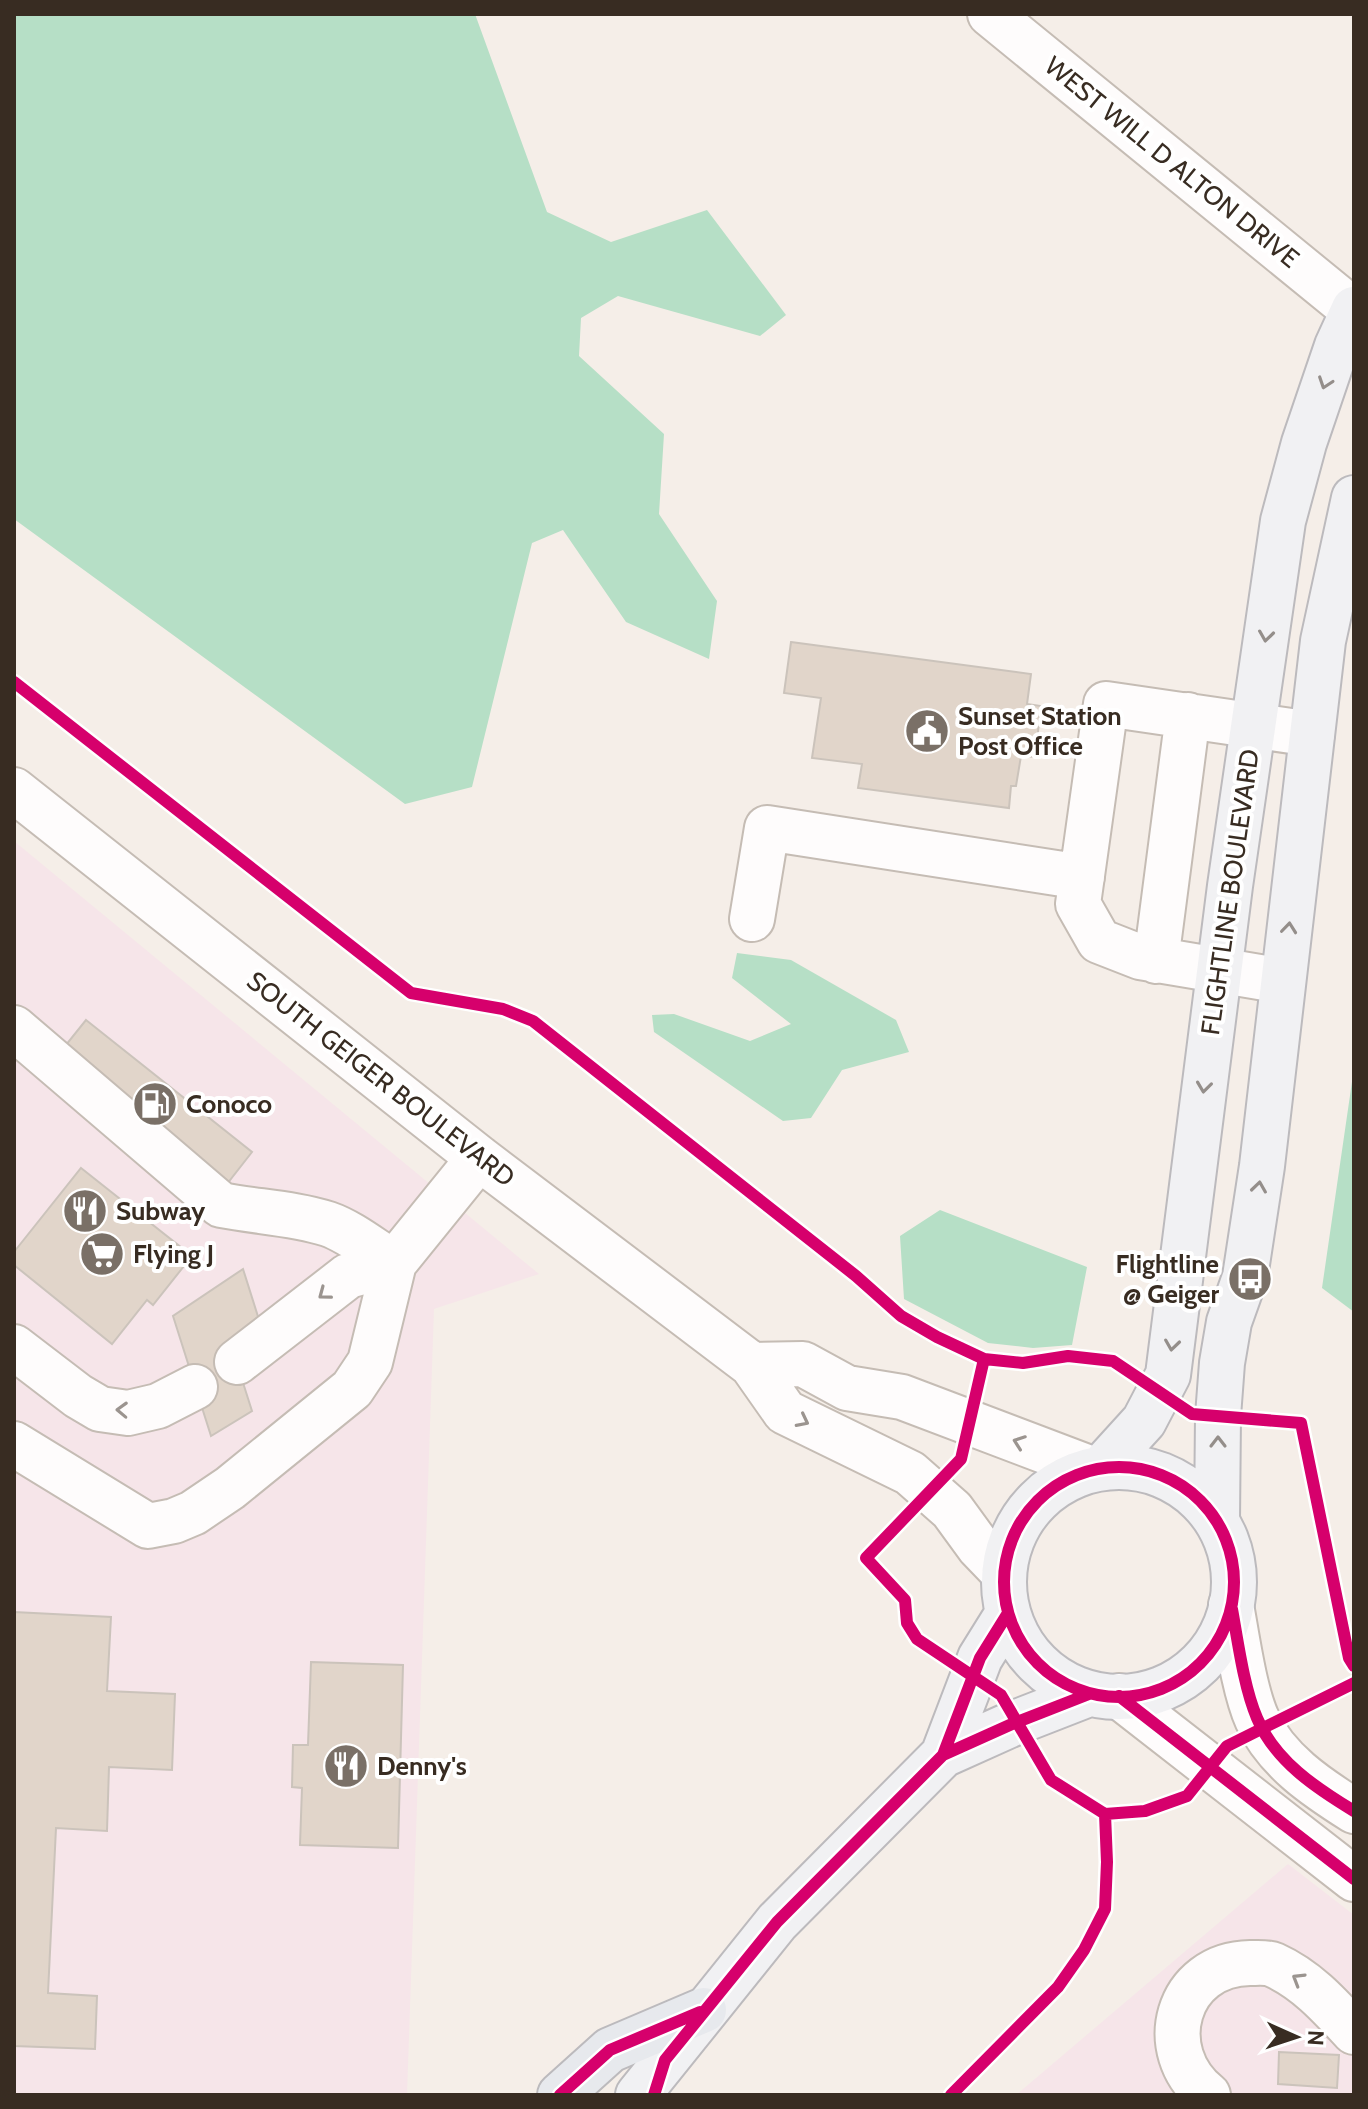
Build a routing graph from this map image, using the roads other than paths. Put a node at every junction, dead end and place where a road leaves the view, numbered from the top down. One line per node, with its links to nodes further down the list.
1 (990, 14): 2 (street, WEST WILL D ALTON DRIVE)
2 (1354, 310): 5 (main road, FLIGHTLINE BOULEVARD, one-way to 5)
3 (1354, 498): 6 (main road)
4 (1188, 715): 5 (street); 8 (street); 10 (street)
5 (1253, 724): 6 (street); 11 (main road, FLIGHTLINE BOULEVARD)
6 (1312, 734): 12 (main road, one-way to 6)
7 (14, 790): 14 (street, SOUTH GEIGER BOULEVARD)
8 (1082, 877): 9 (street); 10 (street)
9 (752, 919)
10 (1156, 961): 11 (street)
11 (1219, 972): 12 (street); 21 (main road, FLIGHTLINE BOULEVARD, one-way to 21)
12 (1283, 981): 22 (main road, one-way to 12)
13 (14, 1028): 15 (street)
14 (479, 1158): 15 (street); 18 (street, SOUTH GEIGER BOULEVARD)
15 (394, 1263): 17 (street, one-way to 17); 20 (street)
16 (14, 1347): 19 (street, one-way to 16)
17 (237, 1362)
18 (752, 1365): 21 (street, one-way to 18); 23 (street, SOUTH GEIGER BOULEVARD, one-way to 23)
19 (195, 1387)
20 (14, 1444)
21 (1098, 1467): 22 (main road); 23 (main road)
22 (1217, 1520): 24 (main road)
23 (1006, 1593): 25 (main road); 26 (main road)
24 (1231, 1605): 25 (main road); 27 (street)
25 (1104, 1695): 26 (main road); 28 (street)
26 (943, 1755): 29 (main road)
27 (1354, 1811)
28 (1354, 1879)
29 (704, 2010): 31 (main road); 32 (highway)
30 (1354, 2032): 34 (street, one-way to 34)
31 (660, 2078): 33 (main road)
32 (560, 2095)
33 (638, 2095)
34 (1208, 2095)

